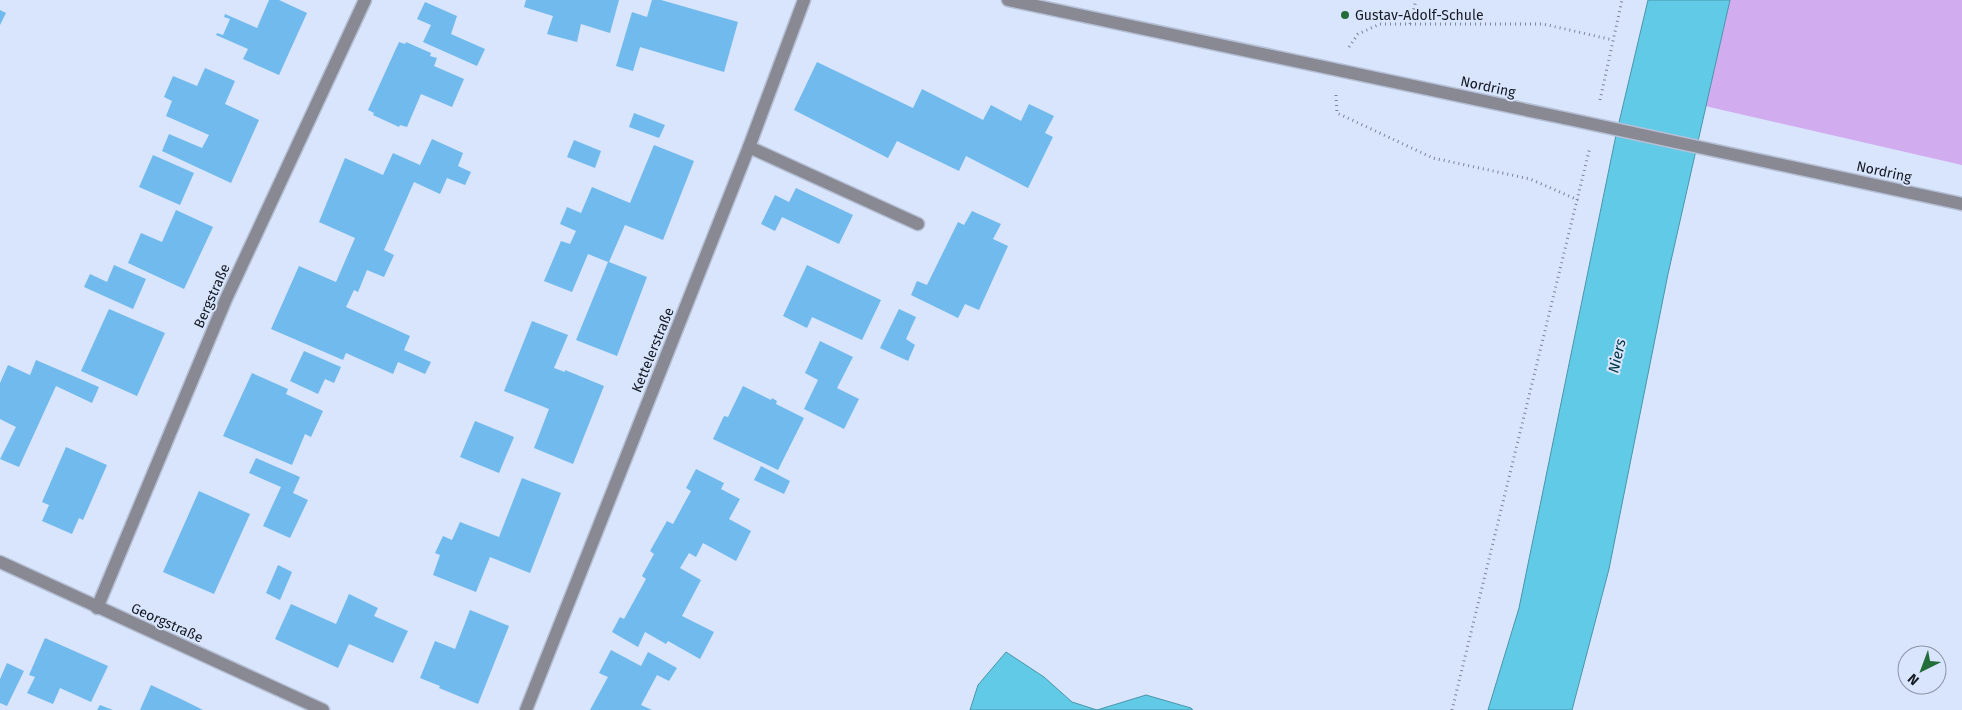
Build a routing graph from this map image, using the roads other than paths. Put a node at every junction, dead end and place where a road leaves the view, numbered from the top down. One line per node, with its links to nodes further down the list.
1 (365, 0): 8 (street, Bergstraße)
2 (804, 0): 4 (street, Kettelerstraße)
3 (1008, 0): 5 (street, Nordring, bridge)
4 (749, 147): 6 (street); 10 (street, Kettelerstraße)
5 (1962, 204)
6 (918, 224)
7 (0, 562): 8 (street, Georgstraße)
8 (97, 608): 9 (street, Georgstraße)
9 (323, 710)
10 (526, 710)

